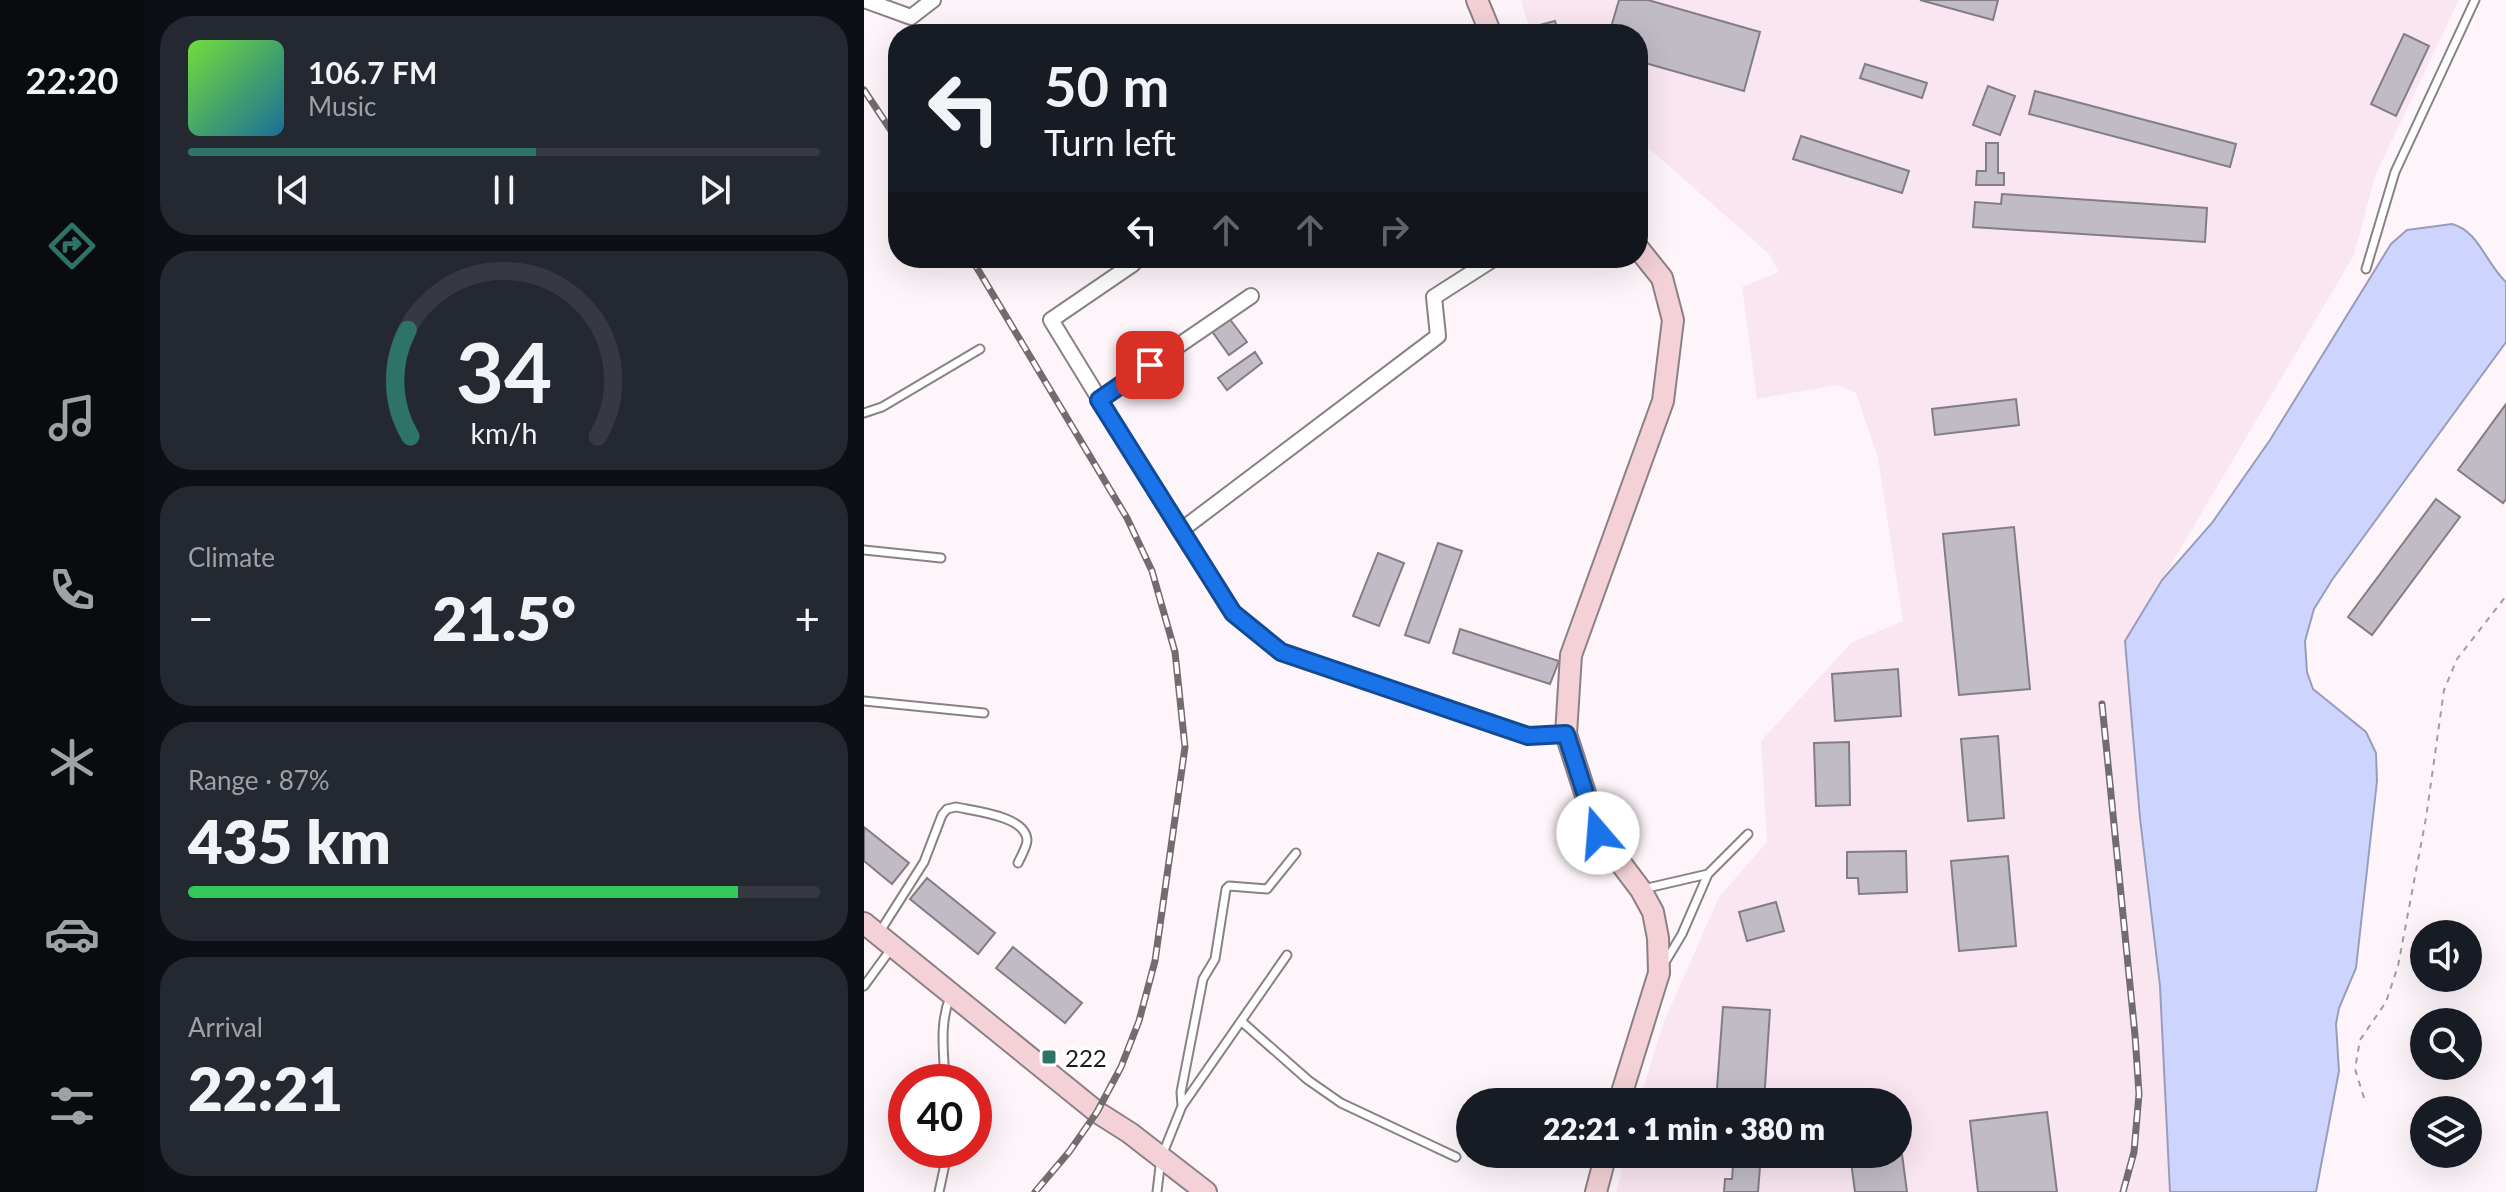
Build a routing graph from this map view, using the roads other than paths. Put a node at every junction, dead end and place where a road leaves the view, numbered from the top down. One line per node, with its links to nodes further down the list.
1 (864, 0): 2 (street)
2 (933, 0)
3 (1477, 0): 5 (street)
4 (2475, 0): 9 (lane)
5 (1487, 24)
6 (1648, 260): 19 (street)
7 (1124, 268): 12 (street)
8 (1479, 268): 14 (street)
9 (2366, 269)
10 (1251, 296): 12 (street)
11 (980, 349): 13 (lane)
12 (1099, 400): 14 (street)
13 (864, 413)
14 (1180, 531): 19 (street)
15 (864, 550): 16 (lane)
16 (941, 558)
17 (864, 701): 18 (lane)
18 (984, 713)
19 (1566, 734): 24 (street)
20 (1748, 834): 23 (lane)
21 (1296, 853): 33 (lane)
22 (1018, 863): 25 (lane)
23 (1708, 874): 24 (lane); 27 (lane)
24 (1641, 890): 27 (street)
25 (878, 935): 28 (lane); 29 (street)
26 (1287, 955): 30 (lane)
27 (1659, 973): 32 (street)
28 (864, 986)
29 (951, 993): 31 (lane); 35 (street)
30 (1241, 1021): 33 (lane); 34 (lane)
31 (944, 1064)
32 (1623, 1088)
33 (1182, 1106): 35 (lane)
34 (1456, 1157)
35 (1161, 1158): 39 (lane); 40 (street)
36 (944, 1168): 38 (lane)
37 (1602, 1168): 41 (street)
38 (939, 1192)
39 (1157, 1192)
40 (1206, 1192)
41 (1596, 1192)

